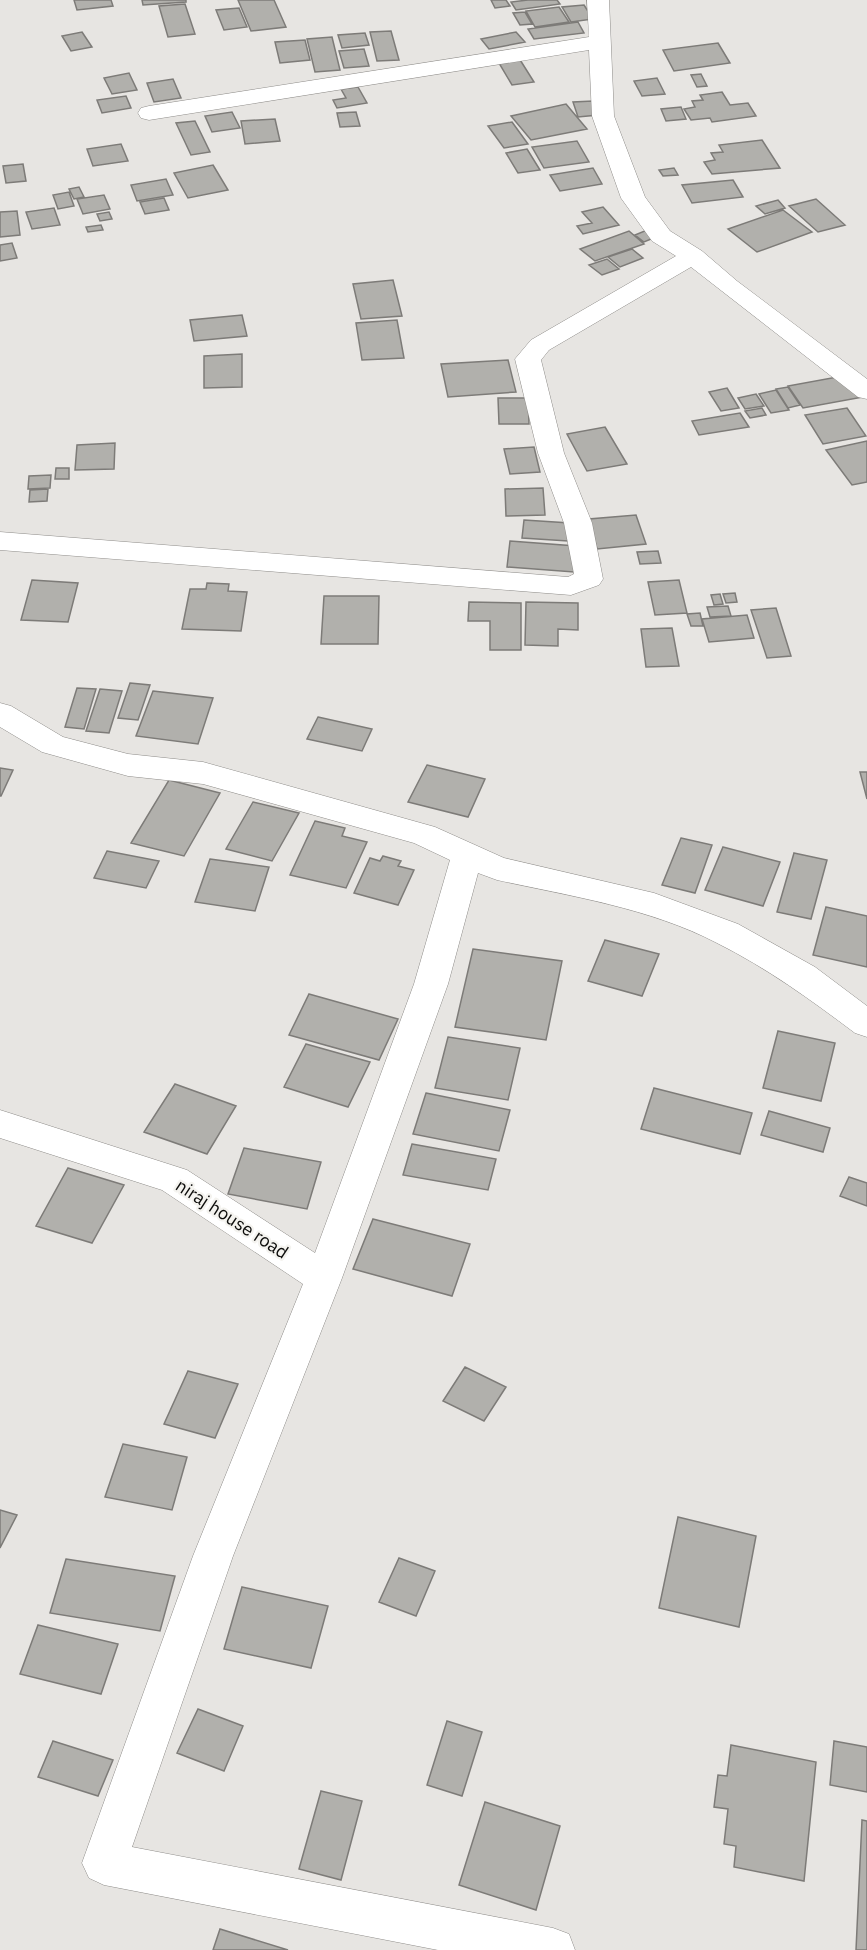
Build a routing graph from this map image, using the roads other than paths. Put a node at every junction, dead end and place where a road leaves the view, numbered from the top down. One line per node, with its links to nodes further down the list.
1 (598, 0): 2 (street)
2 (600, 42): 3 (street); 4 (street)
3 (149, 113)
4 (693, 256): 5 (street); 6 (street)
5 (867, 391)
6 (0, 541)
7 (0, 713): 8 (street)
8 (467, 855): 9 (street); 11 (street)
9 (867, 1024)
10 (0, 1124): 11 (street, niraj house road)
11 (324, 1278): 12 (street)
12 (553, 1950)

